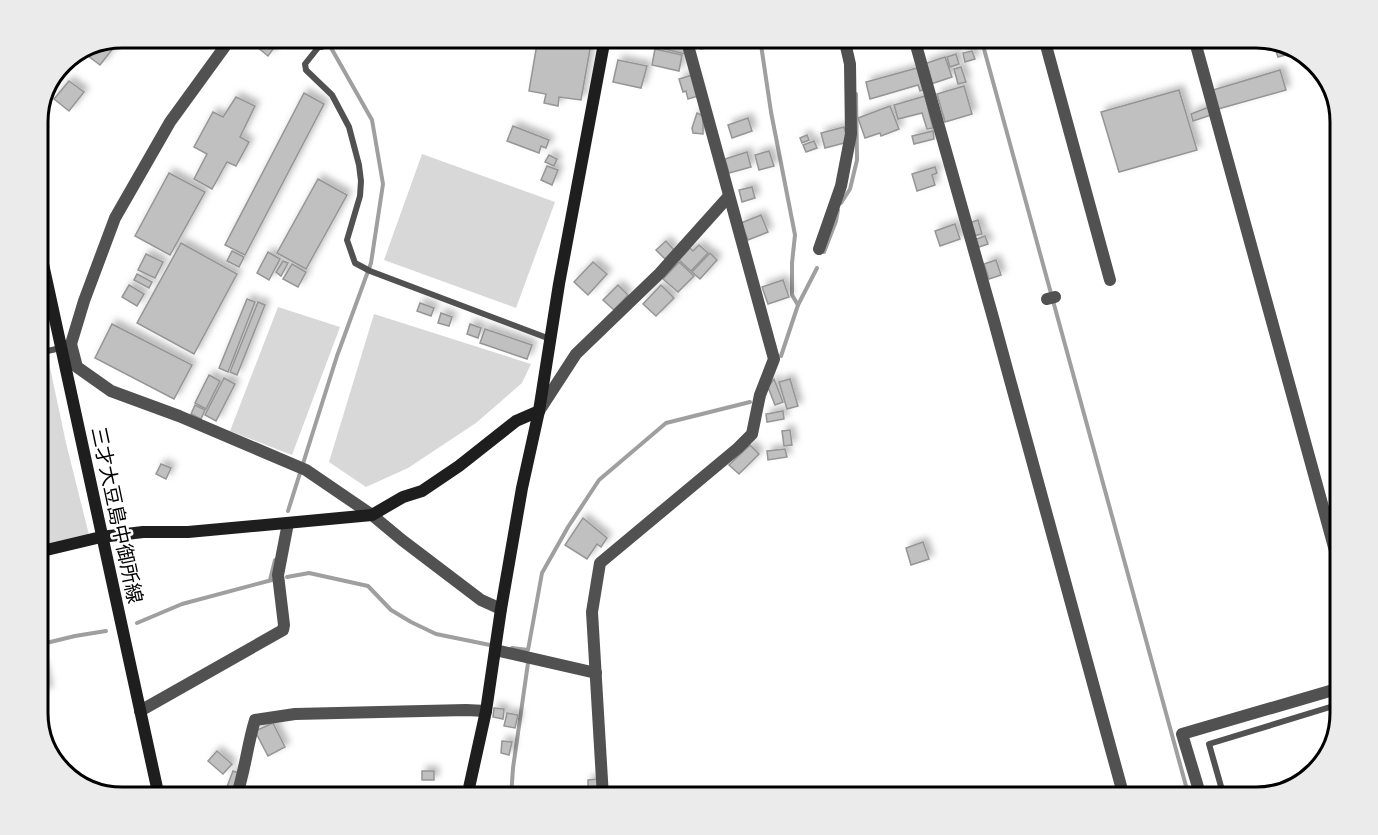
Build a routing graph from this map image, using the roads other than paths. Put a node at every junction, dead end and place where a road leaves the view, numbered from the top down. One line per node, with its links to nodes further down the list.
1 (224, 48): 14 (street)
2 (315, 48): 13 (lane)
3 (603, 48): 13 (street)
4 (689, 48): 9 (street)
5 (846, 48): 10 (street)
6 (917, 48): 33 (street)
7 (1047, 48): 12 (street)
8 (1197, 48): 19 (street)
9 (729, 196): 16 (street); 24 (street)
10 (819, 249)
11 (48, 278): 14 (street, 三才大豆島中御所線)
12 (1110, 280)
13 (550, 339): 16 (street)
14 (66, 346): 15 (lane); 17 (street); 20 (street, 三才大豆島中御所線)
15 (48, 350)
16 (539, 411): 17 (street); 22 (street)
17 (372, 515): 18 (street); 22 (street)
18 (288, 523): 20 (street); 27 (street)
19 (1330, 533)
20 (101, 537): 21 (street); 27 (street, 三才大豆島中御所線)
21 (48, 550)
22 (501, 609): 23 (street)
23 (495, 650): 24 (street); 28 (street)
24 (596, 673): 32 (street)
25 (1330, 691): 34 (street)
26 (1330, 707): 35 (lane)
27 (140, 711): 29 (street, 三才大豆島中御所線)
28 (486, 711): 30 (street); 31 (street)
29 (157, 787)
30 (240, 787)
31 (469, 787)
32 (602, 787)
33 (1121, 787)
34 (1198, 787)
35 (1221, 787)

